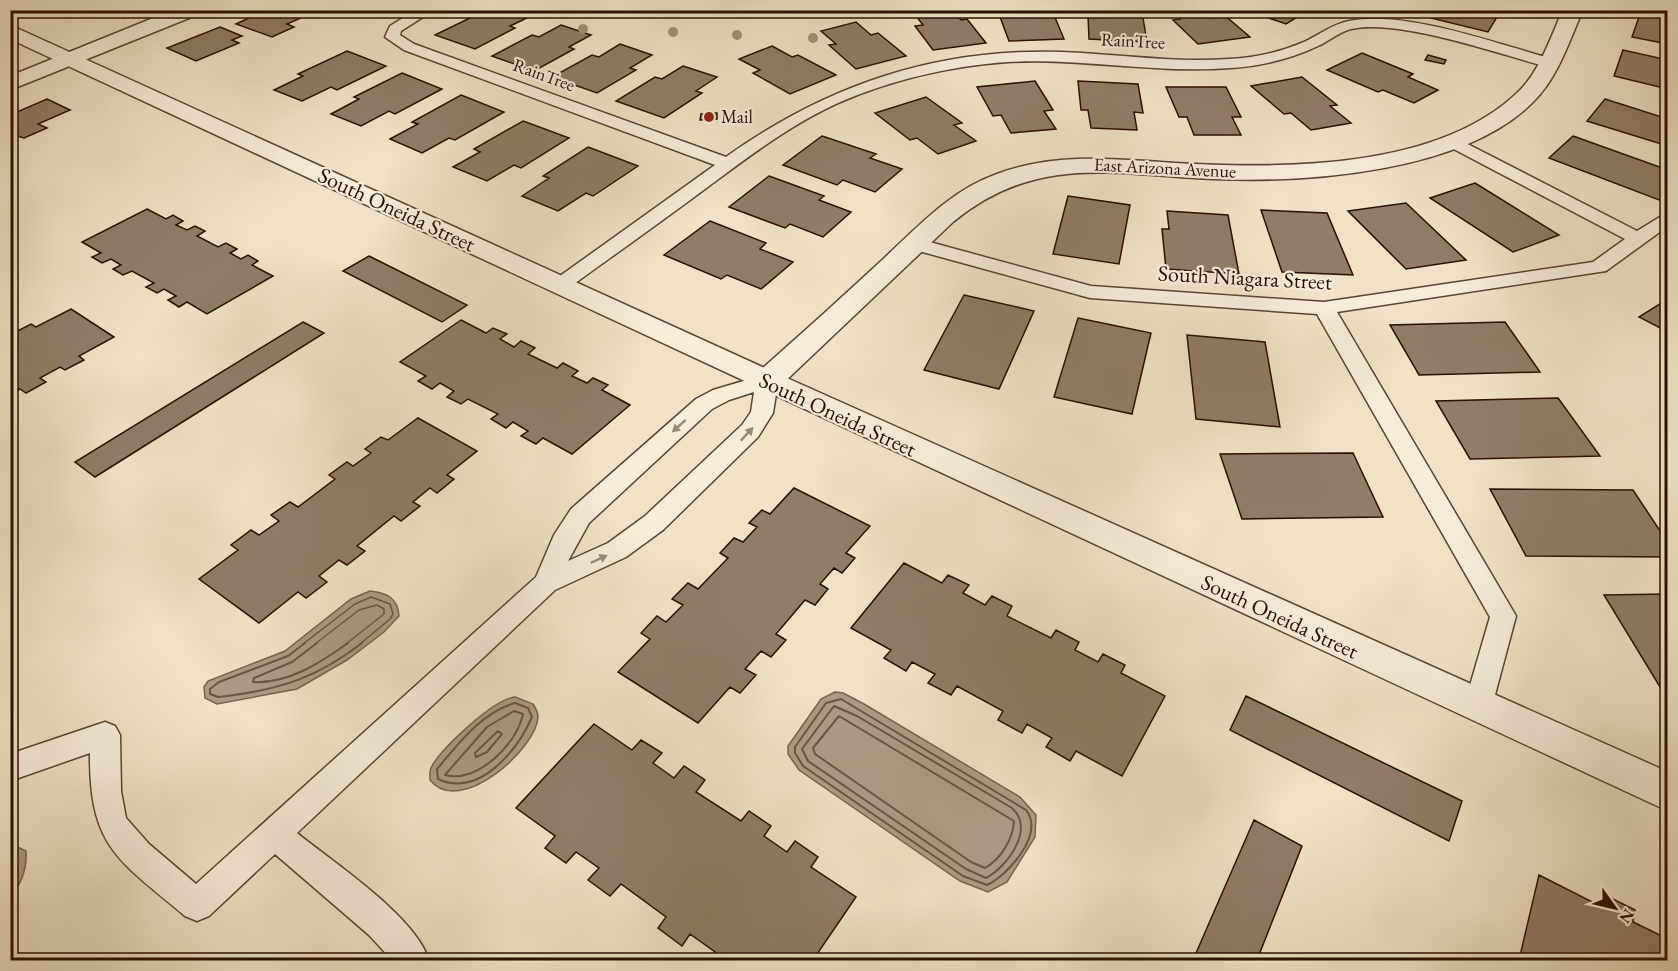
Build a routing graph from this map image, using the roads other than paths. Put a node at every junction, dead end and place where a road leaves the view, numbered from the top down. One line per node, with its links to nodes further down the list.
1 (192, 10): 5 (street)
2 (427, 10): 9 (lane, RainTree)
3 (1573, 10): 6 (street, East Arizona Avenue)
4 (10, 30): 5 (street, South Oneida Street)
5 (74, 58): 7 (street); 13 (street, South Oneida Street)
6 (1548, 62): 8 (street, East Arizona Avenue); 9 (lane, RainTree)
7 (10, 84)
8 (1452, 141): 11 (lane); 12 (street, East Arizona Avenue)
9 (728, 164): 13 (lane, RainTree)
10 (1668, 217): 11 (lane, South Niagara Street)
11 (1638, 239): 14 (lane, South Niagara Street)
12 (915, 244): 14 (lane, South Niagara Street); 15 (street, East Arizona Avenue)
13 (560, 285): 15 (street, South Oneida Street)
14 (1324, 308): 17 (lane)
15 (768, 381): 16 (lane, one-way to 16); 16 (lane, one-way to 15); 17 (street, South Oneida Street)
16 (546, 583): 20 (lane)
17 (1478, 706): 19 (street, South Oneida Street)
18 (10, 768): 20 (lane)
19 (1668, 792)
20 (274, 834): 21 (lane)
21 (412, 960)

